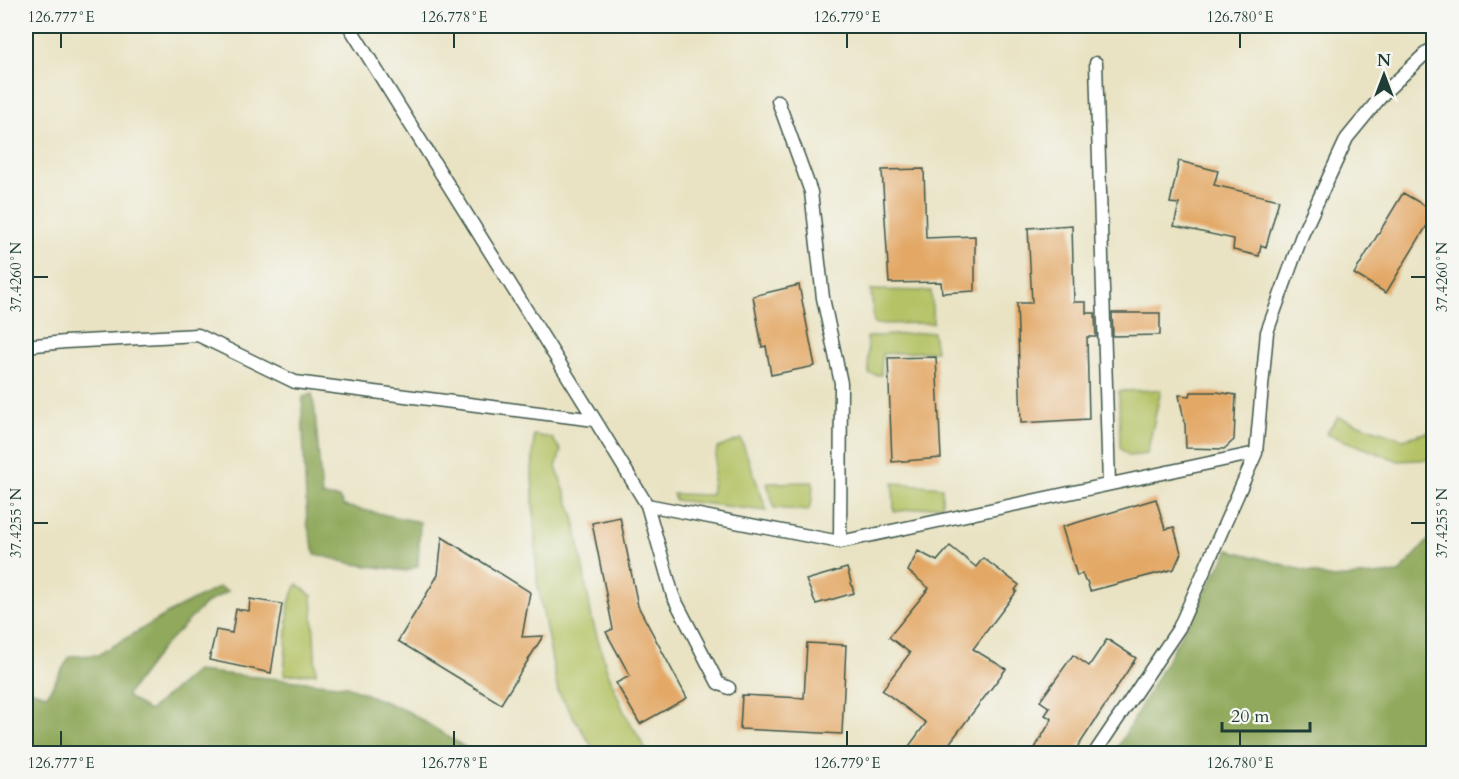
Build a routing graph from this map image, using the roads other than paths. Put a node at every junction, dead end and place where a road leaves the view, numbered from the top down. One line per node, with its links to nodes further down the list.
1 (349, 26): 6 (lane)
2 (1434, 49): 7 (lane)
3 (1096, 63): 8 (lane)
4 (778, 101): 10 (lane)
5 (26, 346): 6 (lane)
6 (595, 420): 9 (lane)
7 (1256, 453): 8 (lane); 12 (lane)
8 (1109, 484): 10 (lane)
9 (647, 505): 10 (lane); 11 (lane)
10 (840, 542)
11 (729, 688)
12 (1094, 753)

